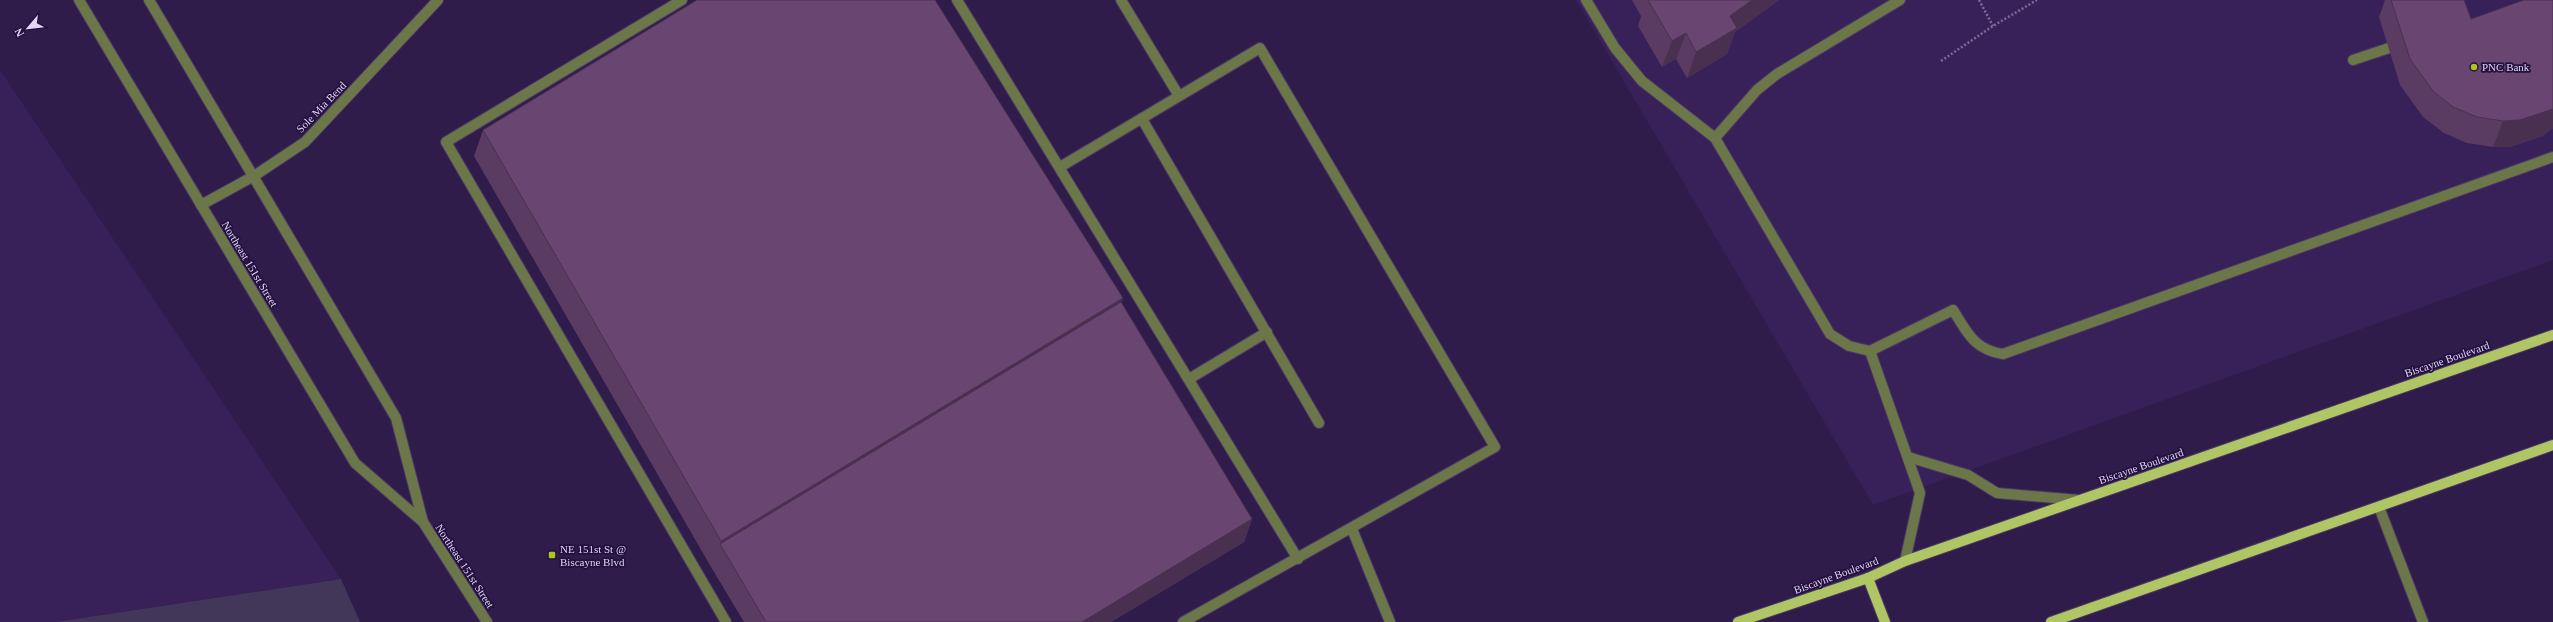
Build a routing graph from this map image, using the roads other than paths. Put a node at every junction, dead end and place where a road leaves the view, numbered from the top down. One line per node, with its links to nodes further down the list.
1 (78, 0): 17 (street, Northeast 151st Street)
2 (149, 0): 16 (street, Northeast 151st Street)
3 (438, 0): 16 (street, Sole Mia Bend)
4 (682, 0): 33 (street)
5 (957, 0): 15 (street)
6 (1121, 0): 11 (street)
7 (1586, 0): 13 (street)
8 (1900, 0): 13 (street)
9 (2389, 48): 10 (street)
10 (2352, 60)
11 (1179, 96): 12 (street); 28 (street)
12 (1142, 119): 15 (street); 18 (street)
13 (1715, 138): 20 (street)
14 (2553, 157): 20 (street)
15 (1060, 168): 21 (street)
16 (254, 176): 17 (street, Sole Mia Bend); 27 (street, Northeast 151st Street)
17 (201, 205): 27 (street, Northeast 151st Street)
18 (1267, 332): 21 (street); 22 (street)
19 (2553, 335): 25 (main road, Biscayne Boulevard)
20 (1870, 351): 24 (street)
21 (1189, 379): 29 (street)
22 (1319, 423)
23 (2553, 445): 26 (main road)
24 (1908, 457): 25 (street); 30 (street)
25 (2079, 500): 30 (main road, Biscayne Boulevard)
26 (2379, 507): 38 (main road); 39 (street)
27 (423, 522): 32 (street, Northeast 151st Street)
28 (1352, 529): 29 (street); 35 (street)
29 (1298, 559): 34 (street)
30 (1904, 561): 31 (main road, Biscayne Boulevard)
31 (1868, 578): 36 (main road, Biscayne Boulevard); 37 (main road)
32 (487, 622)
33 (726, 622)
34 (1182, 622)
35 (1390, 622)
36 (1738, 622)
37 (1885, 622)
38 (2051, 622)
39 (2423, 622)

